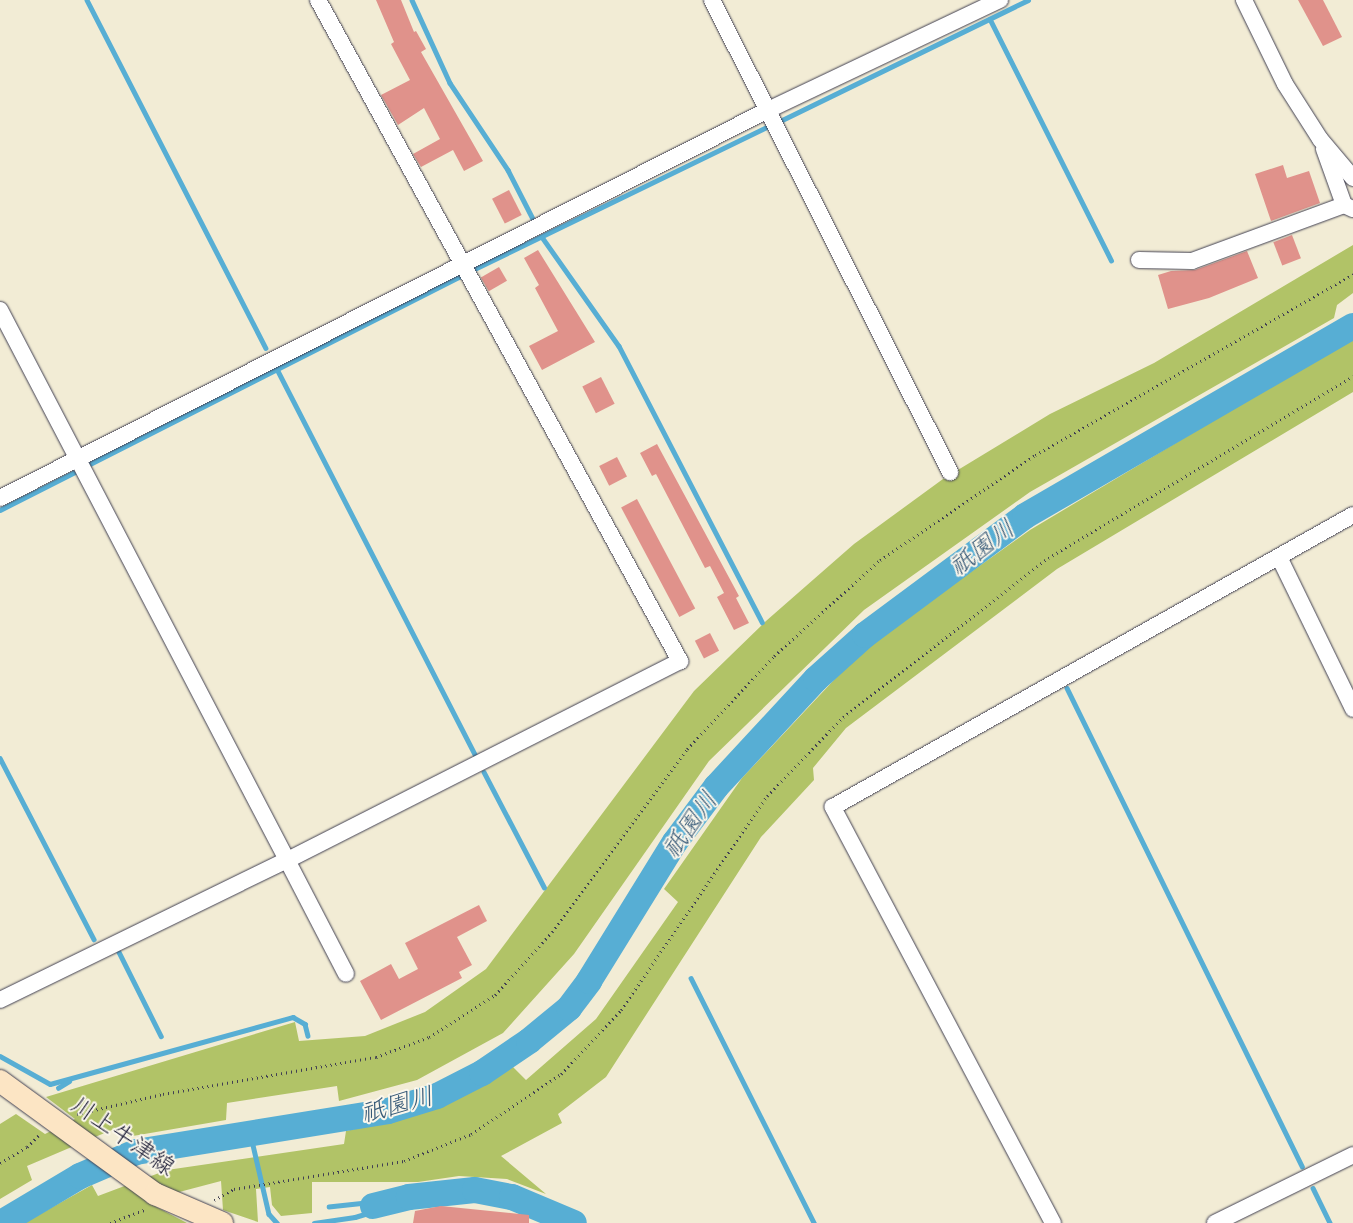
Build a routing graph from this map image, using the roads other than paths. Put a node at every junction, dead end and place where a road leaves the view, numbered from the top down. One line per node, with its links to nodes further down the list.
1 (318, 0): 10 (street)
2 (712, 0): 5 (street)
3 (1000, 0): 5 (street)
4 (1244, 0): 6 (street)
5 (768, 110): 10 (street); 13 (street)
6 (1320, 139): 7 (street); 8 (street)
7 (1353, 178)
8 (1348, 207): 9 (street)
9 (1139, 260)
10 (462, 264): 12 (street); 18 (street)
11 (0, 310): 12 (street)
12 (78, 459): 14 (street); 18 (street)
13 (950, 472)
14 (0, 498)
15 (1353, 515): 16 (street)
16 (1279, 557): 17 (street); 24 (street)
17 (1353, 709)
18 (287, 860): 19 (street); 20 (street)
19 (346, 974)
20 (0, 1000)
21 (0, 1081): 23 (main road, 川上牛津線)
22 (1353, 1155): 25 (street)
23 (222, 1223)
24 (1053, 1223)
25 (1215, 1223)

